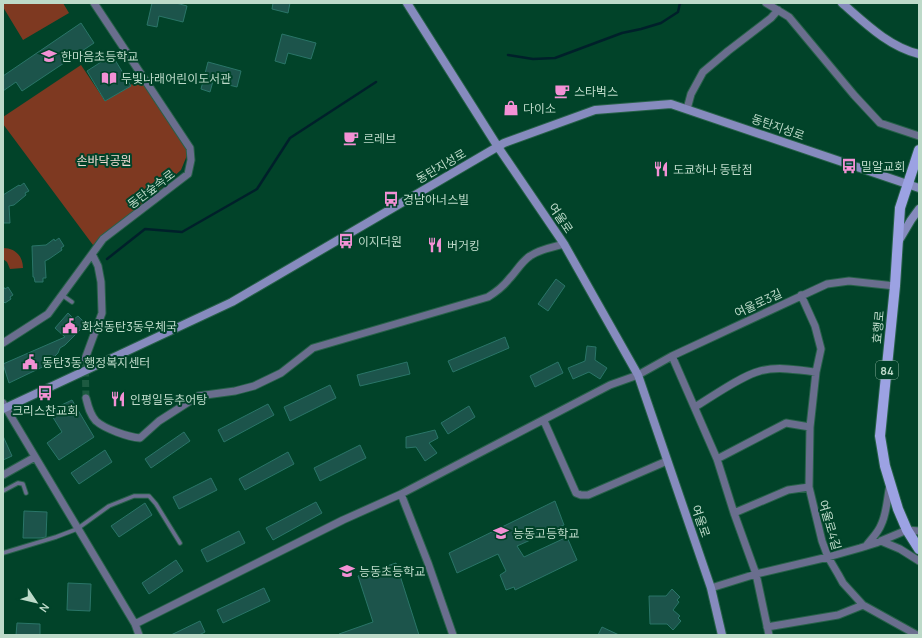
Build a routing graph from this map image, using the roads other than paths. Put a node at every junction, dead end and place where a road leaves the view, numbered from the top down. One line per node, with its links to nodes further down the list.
1 (94, 3): 16 (street, 동탄숲속로)
2 (407, 3): 9 (main road, 여울로)
3 (766, 3): 5 (street)
4 (842, 3): 6 (main road)
5 (778, 10): 7 (street); 8 (street)
6 (919, 54)
7 (687, 109): 9 (main road, 동탄지성로); 11 (main road, 동탄지성로)
8 (919, 136)
9 (498, 147): 14 (main road, 여울로); 27 (main road, 동탄지성로)
10 (919, 150): 11 (main road, 효행로 / 84)
11 (908, 184): 12 (main road, 동탄지성로); 15 (main road, 효행로 / 84)
12 (919, 188)
13 (919, 209): 15 (main road)
14 (564, 244): 25 (main road, 여울로); 26 (street)
15 (897, 245): 17 (main road, 효행로 / 84)
16 (92, 254): 18 (street, 동탄숲속로); 23 (street)
17 (895, 286): 19 (street, 여울로3길); 35 (main road, 효행로 / 84)
18 (62, 294): 20 (lane); 21 (street, 동탄숲속로)
19 (801, 295): 22 (street, 여울로3길); 24 (street, 여울로4길)
20 (72, 302)
21 (3, 343)
22 (672, 356): 25 (street, 여울로3길); 28 (street)
23 (85, 360)
24 (816, 372): 28 (street); 30 (street, 여울로4길)
25 (638, 375): 29 (street, 여울로3길); 33 (main road, 여울로)
26 (86, 398)
27 (4, 406): 31 (street)
28 (695, 407): 32 (street)
29 (544, 421): 33 (street); 39 (street, 여울로3길)
30 (810, 427): 32 (street); 36 (street, 여울로4길)
31 (35, 457): 34 (street); 41 (street)
32 (717, 459): 40 (street)
33 (667, 461): 52 (main road, 여울로)
34 (3, 475)
35 (890, 484): 42 (main road, 효행로 / 84); 46 (street)
36 (809, 487): 40 (street, 여울로4길); 49 (street, 여울로4길)
37 (3, 491): 38 (lane)
38 (26, 493)
39 (401, 494): 54 (street, 여울로3길); 57 (street)
40 (734, 513): 51 (street)
41 (77, 529): 45 (lane); 48 (lane); 54 (street)
42 (907, 530): 43 (street); 44 (street); 47 (main road, 효행로 / 84)
43 (919, 530)
44 (881, 541): 46 (street); 50 (street)
45 (180, 544)
46 (864, 547): 49 (street)
47 (919, 549)
48 (4, 552)
49 (828, 557): 51 (street); 53 (street, 여울로4길)
50 (919, 561)
51 (756, 574): 52 (street); 55 (street)
52 (711, 588): 58 (main road, 여울로)
53 (863, 605): 55 (street); 60 (street, 여울로4길)
54 (135, 624): 56 (street)
55 (767, 627): 59 (street)
56 (139, 635)
57 (453, 635)
58 (722, 635)
59 (769, 635)
60 (916, 635)

